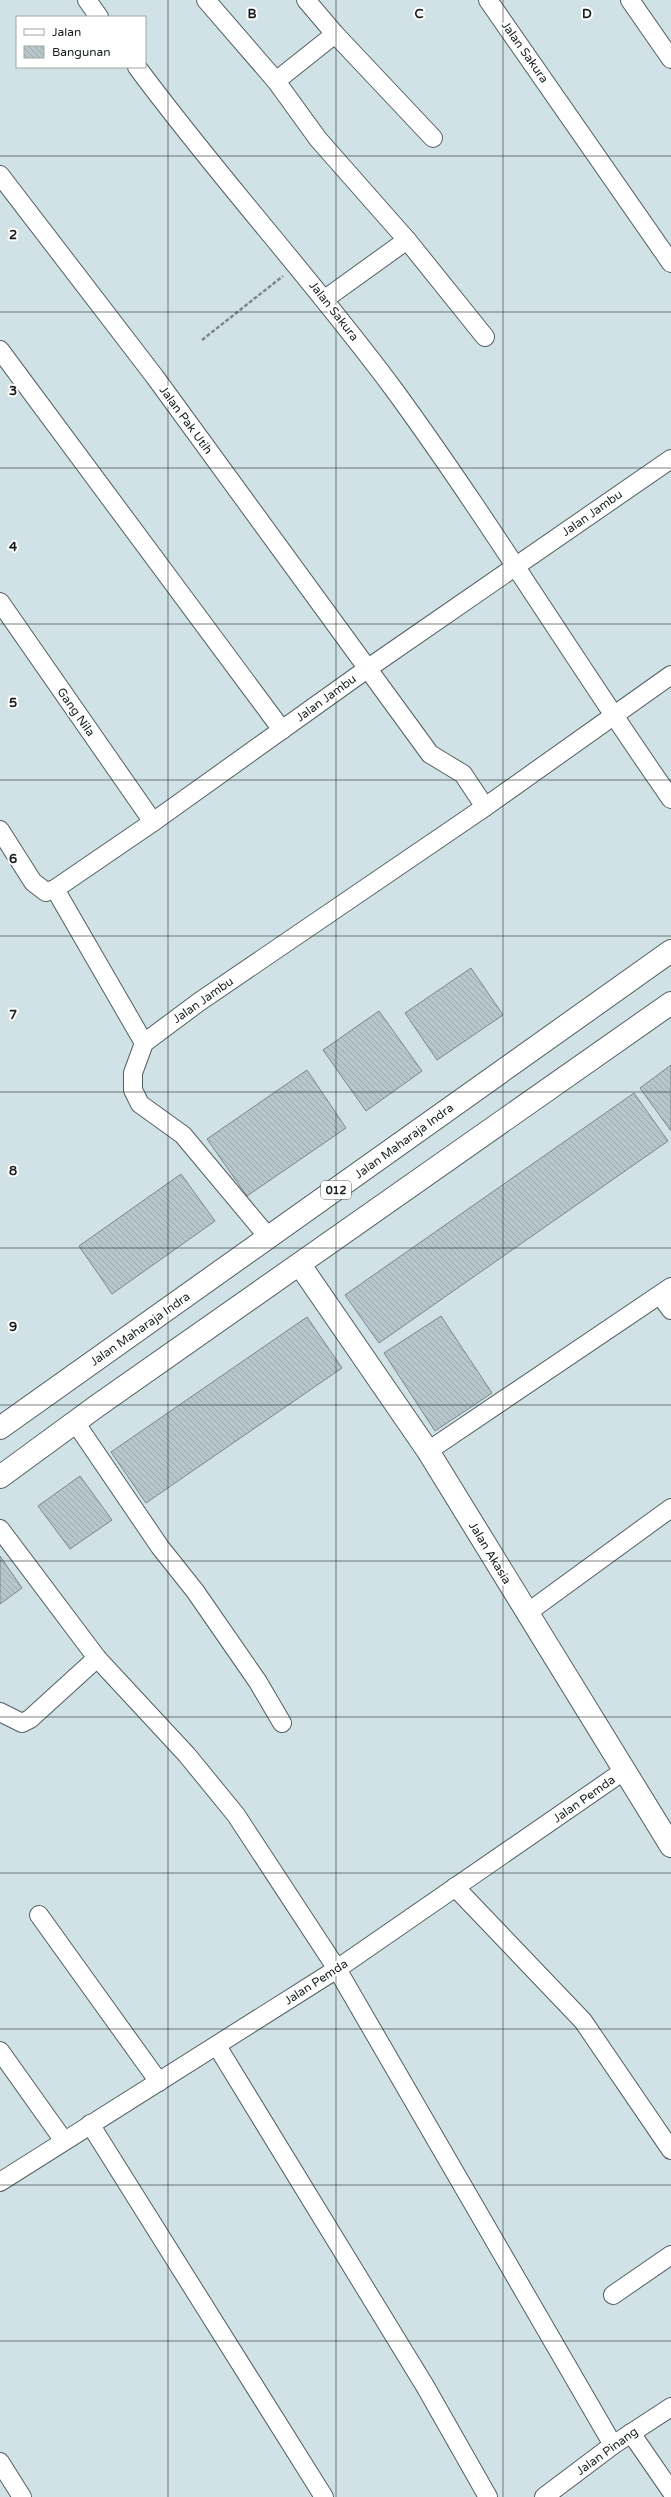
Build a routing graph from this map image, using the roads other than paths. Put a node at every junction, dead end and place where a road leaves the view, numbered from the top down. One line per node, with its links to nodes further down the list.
1 (87, 0): 6 (street)
2 (206, 0): 10 (street)
3 (306, 0): 7 (street)
4 (488, 0): 14 (street, Jalan Sakura)
5 (630, 0): 8 (street)
6 (98, 16)
7 (335, 34): 10 (street); 11 (street)
8 (671, 60)
9 (137, 68): 15 (street, Jalan Sakura)
10 (276, 80): 13 (street)
11 (433, 138)
12 (0, 175): 21 (street, Jalan Pak Utih)
13 (407, 240): 15 (street); 16 (street)
14 (671, 263)
15 (325, 299): 19 (street, Jalan Sakura)
16 (485, 337)
17 (0, 350): 24 (street)
18 (671, 459): 19 (street, Jalan Jambu)
19 (516, 566): 21 (street, Jalan Jambu); 23 (street, Jalan Sakura)
20 (0, 602): 27 (street, Gang Nila)
21 (367, 669): 24 (street, Jalan Jambu); 26 (street, Jalan Pak Utih)
22 (671, 674): 23 (street, Jalan Jambu)
23 (615, 715): 25 (street, Jalan Sakura); 26 (street, Jalan Jambu)
24 (282, 730): 27 (street, Jalan Jambu)
25 (671, 799)
26 (485, 807): 32 (street, Jalan Jambu)
27 (153, 822): 29 (street, Jalan Jambu)
28 (0, 830): 29 (street)
29 (55, 889): 32 (street)
30 (671, 951): 33 (main road, Jalan Maharaja Indra / 012)
31 (671, 1003): 34 (main road)
32 (146, 1041): 33 (street)
33 (269, 1238): 38 (main road, Jalan Maharaja Indra / 012)
34 (300, 1265): 37 (main road); 39 (main road, Jalan Akasia)
35 (666, 1291): 36 (street); 39 (street)
36 (671, 1310)
37 (75, 1422): 40 (main road); 46 (street)
38 (0, 1428)
39 (428, 1451): 43 (main road, Jalan Akasia)
40 (0, 1477)
41 (671, 1508): 43 (street)
42 (0, 1529): 44 (street)
43 (527, 1613): 47 (main road, Jalan Akasia)
44 (97, 1658): 45 (street); 51 (street)
45 (0, 1712)
46 (282, 1723)
47 (625, 1770): 48 (main road, Jalan Akasia); 49 (street, Jalan Pemda)
48 (671, 1846)
49 (455, 1887): 51 (street, Jalan Pemda); 57 (street)
50 (39, 1915): 54 (street)
51 (337, 1969): 52 (street, Jalan Pemda); 63 (street)
52 (217, 2046): 54 (street, Jalan Pemda); 68 (street)
53 (0, 2051): 56 (street)
54 (159, 2082): 55 (street, Jalan Pemda)
55 (90, 2124): 56 (street, Jalan Pemda); 67 (street)
56 (64, 2141): 58 (street, Jalan Pemda)
57 (671, 2150)
58 (0, 2182)
59 (671, 2255): 60 (street)
60 (613, 2295)
61 (671, 2407): 62 (street, Jalan Pinang)
62 (631, 2433): 63 (street, Jalan Pinang); 65 (street)
63 (613, 2445): 69 (street, Jalan Pinang)
64 (0, 2462): 66 (street)
65 (671, 2491)
66 (22, 2497)
67 (324, 2497)
68 (488, 2497)
69 (544, 2497)

